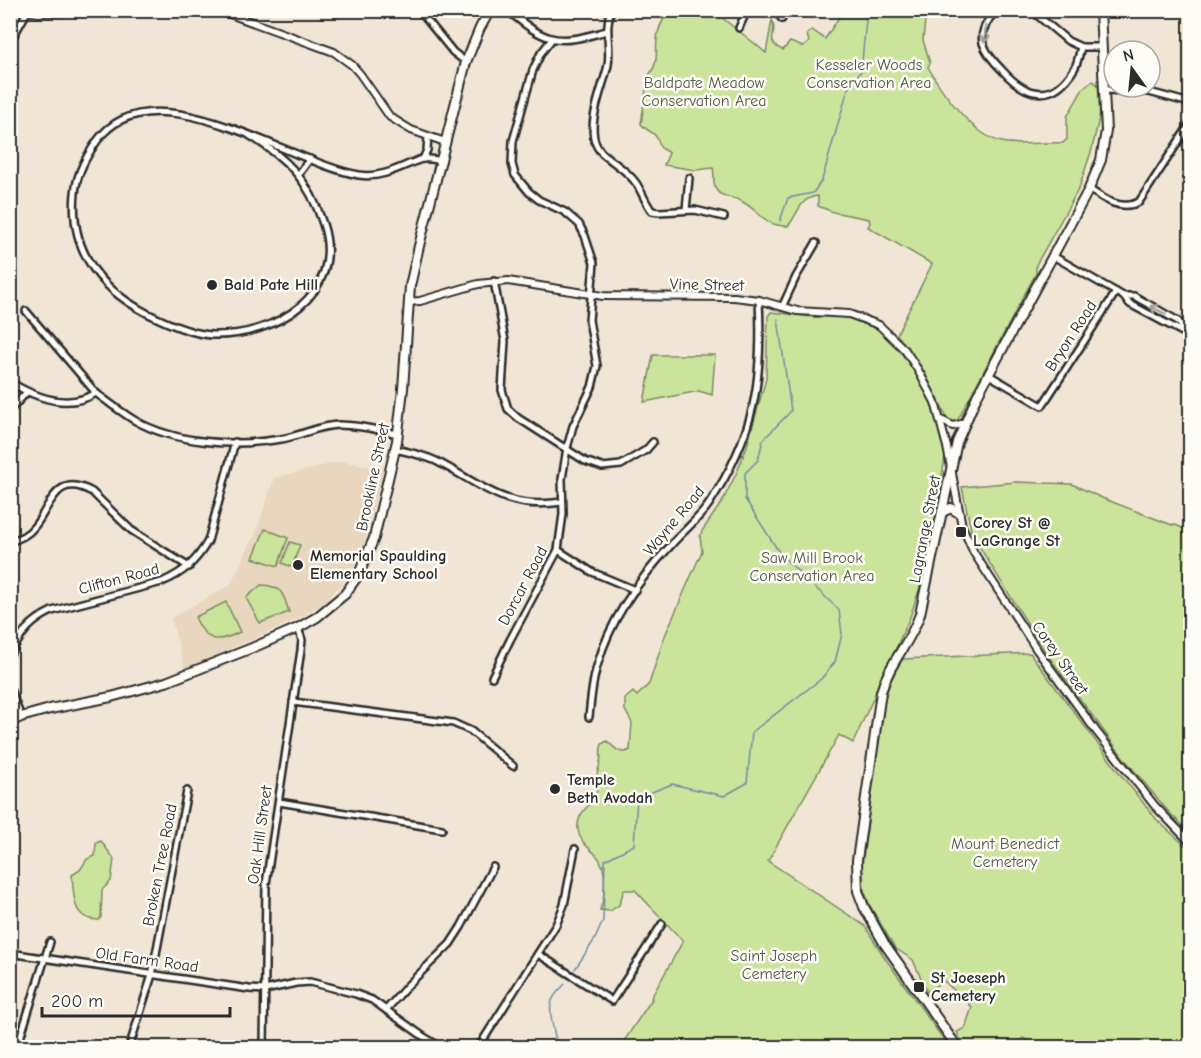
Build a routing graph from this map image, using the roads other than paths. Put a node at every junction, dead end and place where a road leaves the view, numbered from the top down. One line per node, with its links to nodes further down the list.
1 (18, 10): 13 (street)
2 (73, 10): 13 (street)
3 (219, 10): 28 (street)
4 (419, 10): 22 (street)
5 (490, 10): 22 (main road, Brookline Street)
6 (507, 10): 17 (street)
7 (611, 10): 16 (street)
8 (747, 10): 15 (street)
9 (775, 10): 14 (street)
10 (997, 10): 19 (street, one-way to 19)
11 (1030, 10): 19 (street)
12 (1100, 10): 20 (main road, Lagrange Street)
13 (27, 12): 18 (street)
14 (782, 19)
15 (739, 28)
16 (607, 32): 17 (street); 36 (street)
17 (552, 39): 42 (street, Dorcar Road)
18 (10, 42)
19 (1081, 47): 20 (street)
20 (1101, 47): 21 (main road, Lagrange Street)
21 (1102, 58)
22 (466, 62): 29 (main road, Brookline Street)
23 (1162, 96): 25 (street)
24 (1105, 99): 35 (main road, Lagrange Street)
25 (1191, 104)
26 (1191, 124): 35 (street)
27 (249, 135): 30 (street); 33 (street); 33 (street)
28 (428, 137): 29 (street); 31 (street)
29 (445, 142): 32 (main road, Brookline Street)
30 (310, 159): 31 (street); 33 (street)
31 (423, 159): 32 (street)
32 (442, 161): 44 (main road, Brookline Street)
33 (298, 175)
34 (689, 178): 36 (street)
35 (1089, 189): 39 (main road, Lagrange Street)
36 (686, 210): 37 (street)
37 (724, 217)
38 (816, 243): 45 (street)
39 (1053, 256): 41 (street, Bryon Road); 48 (main road, Lagrange Street)
40 (494, 281): 42 (street, Vine Street); 44 (street, Vine Street); 58 (street)
41 (1116, 292): 47 (street); 48 (street, Bryon Road)
42 (590, 295): 43 (street, Vine Street); 58 (street, Dorcar Road)
43 (759, 300): 45 (street, Vine Street); 67 (street, Wayne Road)
44 (408, 302): 55 (main road, Brookline Street)
45 (782, 307): 53 (street, Vine Street)
46 (26, 311): 51 (street)
47 (1189, 336)
48 (989, 375): 54 (main road, Lagrange Street)
49 (10, 382): 50 (street)
50 (27, 392): 51 (street); 52 (street)
51 (96, 393): 56 (street)
52 (10, 410)
53 (940, 419): 54 (street); 60 (street, Vine Street)
54 (965, 423): 60 (main road, Lagrange Street)
55 (398, 434): 56 (street); 59 (main road, Brookline Street)
56 (235, 442): 66 (street, Clifton Road)
57 (653, 442): 58 (street)
58 (567, 448): 61 (street, Dorcar Road)
59 (395, 449): 61 (street); 68 (main road, Brookline Street)
60 (951, 466): 62 (main road, Lagrange Street); 63 (street, Corey Street)
61 (562, 502): 65 (street, Dorcar Road)
62 (942, 513): 63 (main road); 96 (main road, Lagrange Street)
63 (959, 513): 80 (street, Corey Street)
64 (10, 542): 66 (street)
65 (558, 550): 67 (street); 70 (street, Dorcar Road)
66 (189, 567): 69 (street, Clifton Road)
67 (634, 590): 74 (street, Wayne Road)
68 (298, 628): 72 (street, Oak Hill Street); 73 (main road, Brookline Street)
69 (10, 654)
70 (492, 677)
71 (10, 688): 73 (street)
72 (292, 702): 76 (street); 78 (street, Oak Hill Street)
73 (21, 717): 75 (main road, Brookline Street)
74 (589, 717)
75 (10, 722)
76 (513, 766)
77 (187, 791): 88 (street, Broken Tree Road)
78 (279, 802): 79 (street); 89 (street, Oak Hill Street)
79 (442, 829)
80 (1191, 842)
81 (575, 849): 86 (street)
82 (493, 867): 90 (street)
83 (662, 924): 86 (street)
84 (50, 942): 87 (street)
85 (10, 953): 87 (street, Old Farm Road)
86 (538, 954): 95 (street)
87 (45, 959): 88 (street, Old Farm Road); 91 (street)
88 (152, 975): 89 (street, Old Farm Road); 92 (street, Broken Tree Road)
89 (266, 990): 90 (street, Old Farm Road); 93 (street, Oak Hill Street)
90 (386, 1010): 94 (street, Old Farm Road)
91 (17, 1047)
92 (129, 1047)
93 (264, 1047)
94 (442, 1047)
95 (478, 1047)
96 (958, 1047)

